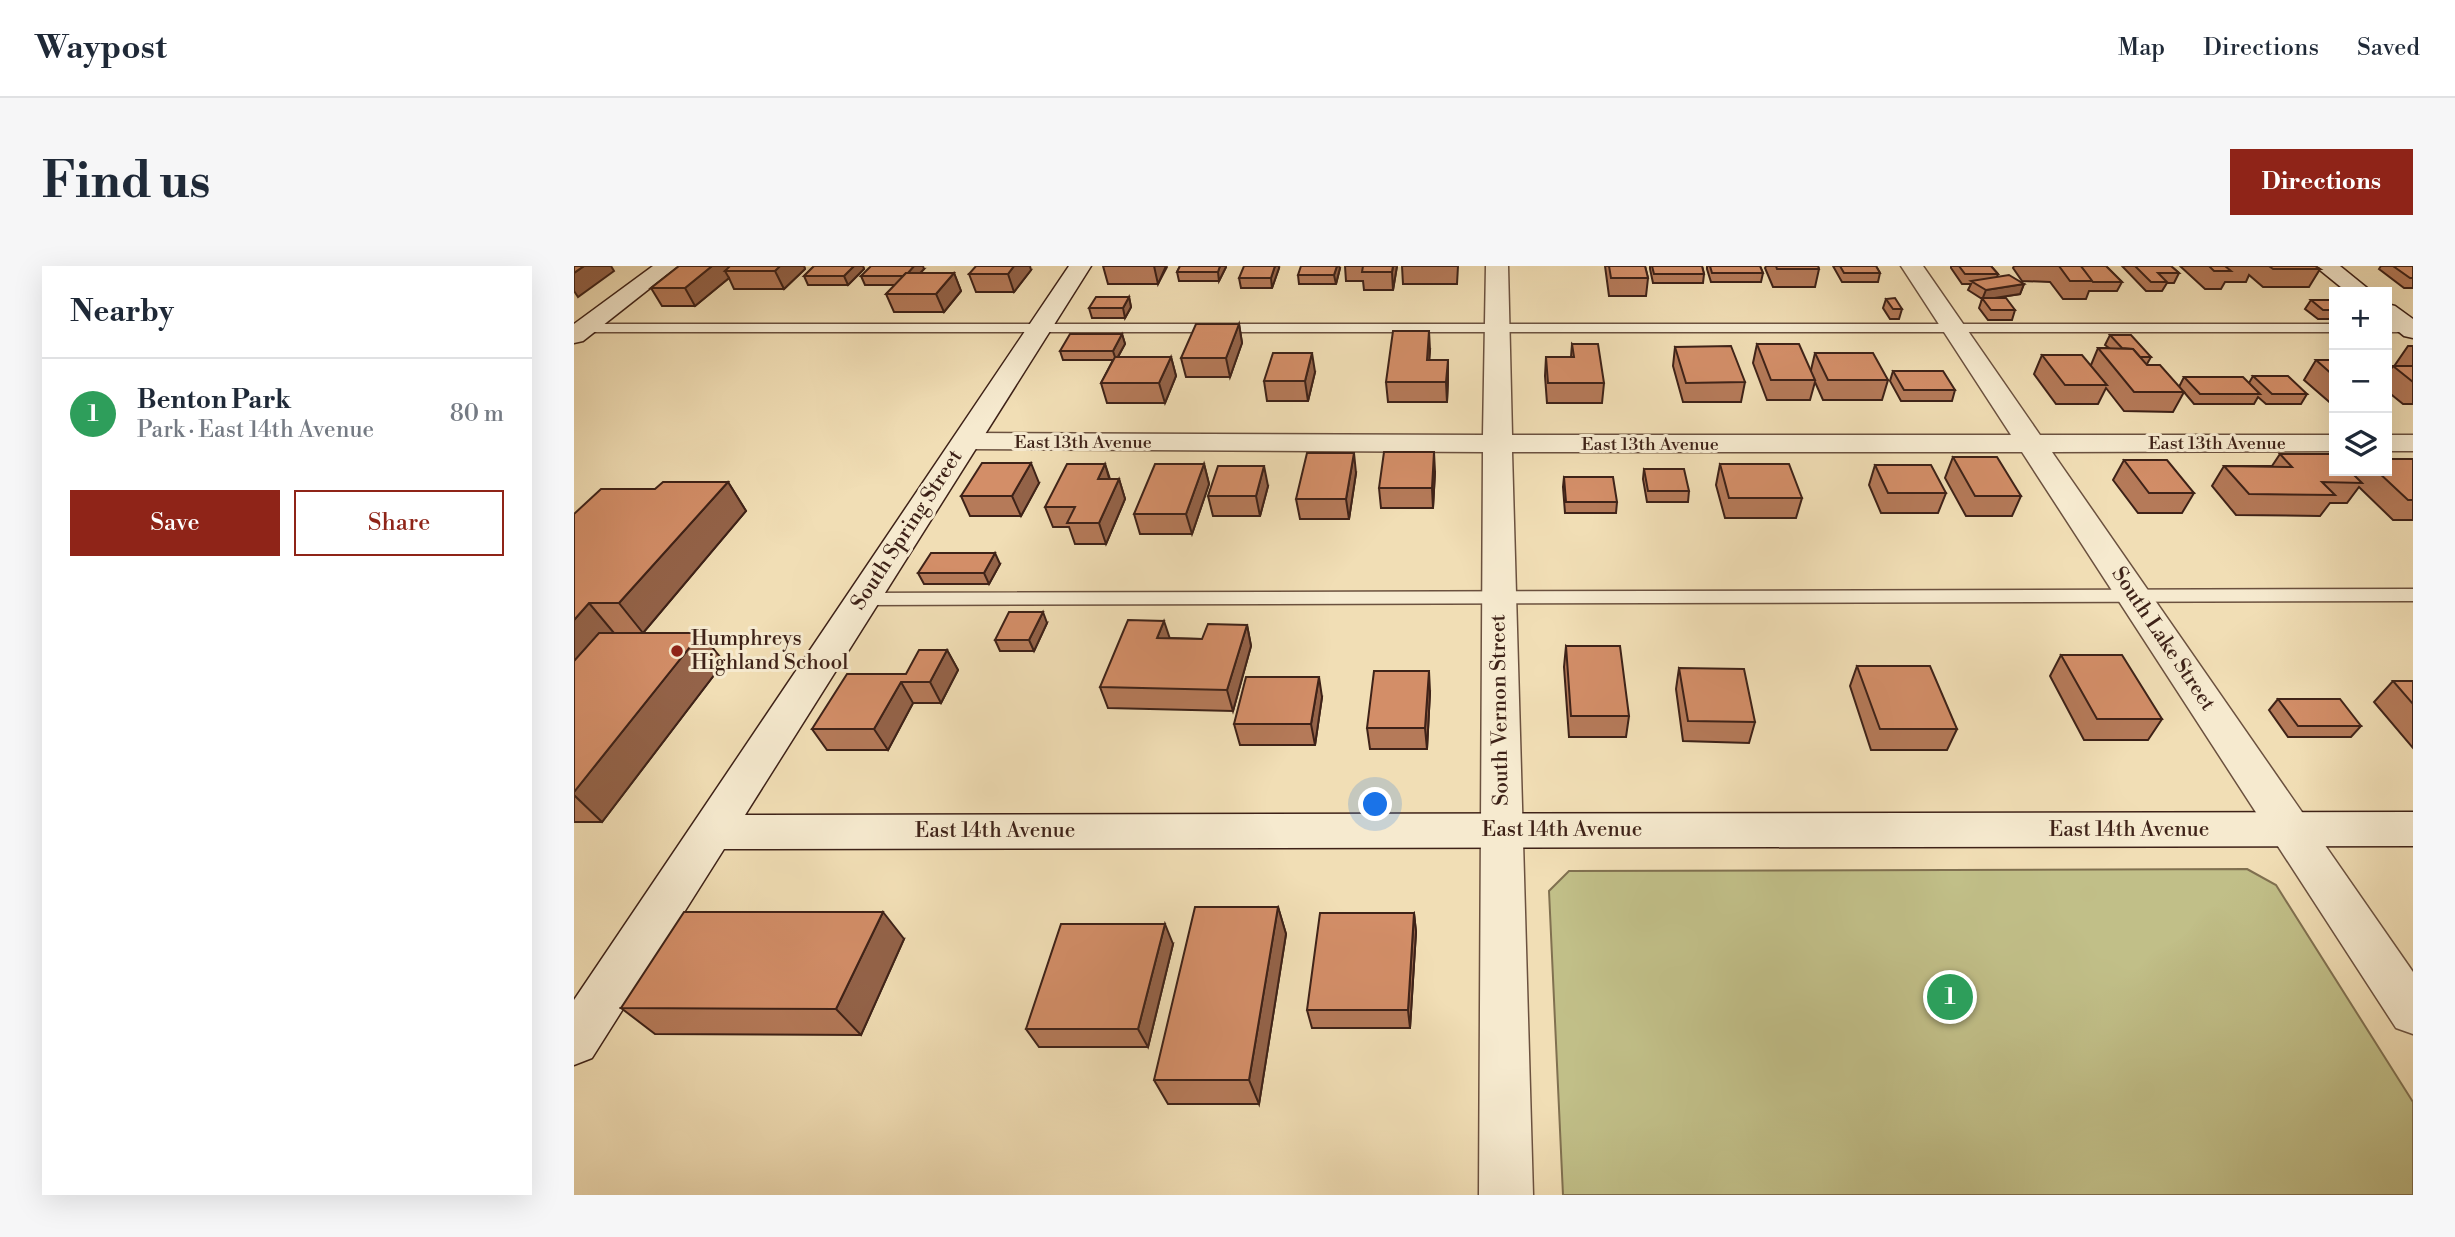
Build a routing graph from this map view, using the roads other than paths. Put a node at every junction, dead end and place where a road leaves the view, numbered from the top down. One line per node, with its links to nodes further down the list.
1 (667, 266): 13 (street)
2 (1080, 266): 8 (street, South Spring Street)
3 (1497, 266): 12 (street, South Vernon Street)
4 (1912, 266): 10 (street, South Lake Street)
5 (2326, 266): 6 (street)
6 (2354, 287)
7 (2392, 316): 11 (street)
8 (1039, 328): 12 (lane); 13 (lane); 14 (street, South Spring Street)
9 (2329, 328): 10 (lane)
10 (1954, 329): 12 (lane); 15 (street, South Lake Street)
11 (2406, 329)
12 (1497, 330): 19 (street, South Vernon Street)
13 (577, 331)
14 (966, 441): 19 (street, East 13th Avenue); 23 (street, South Spring Street)
15 (2030, 443): 16 (street, East 13th Avenue); 19 (street, East 13th Avenue); 21 (street, South Lake Street)
16 (2329, 443)
17 (2392, 443): 18 (street)
18 (2413, 443)
19 (1497, 444): 20 (street, South Vernon Street)
20 (1498, 596): 21 (lane); 23 (lane); 26 (street, South Vernon Street)
21 (2135, 596): 22 (lane); 24 (street, South Lake Street)
22 (2413, 596)
23 (862, 599): 27 (street, South Spring Street)
24 (2290, 829): 25 (street, East 14th Avenue); 26 (street, East 14th Avenue); 28 (street, South Lake Street)
25 (2413, 829)
26 (1503, 830): 27 (street, East 14th Avenue); 30 (street, South Vernon Street)
27 (711, 832): 29 (street, South Spring Street)
28 (2413, 1012)
29 (574, 1042)
30 (1506, 1195)

